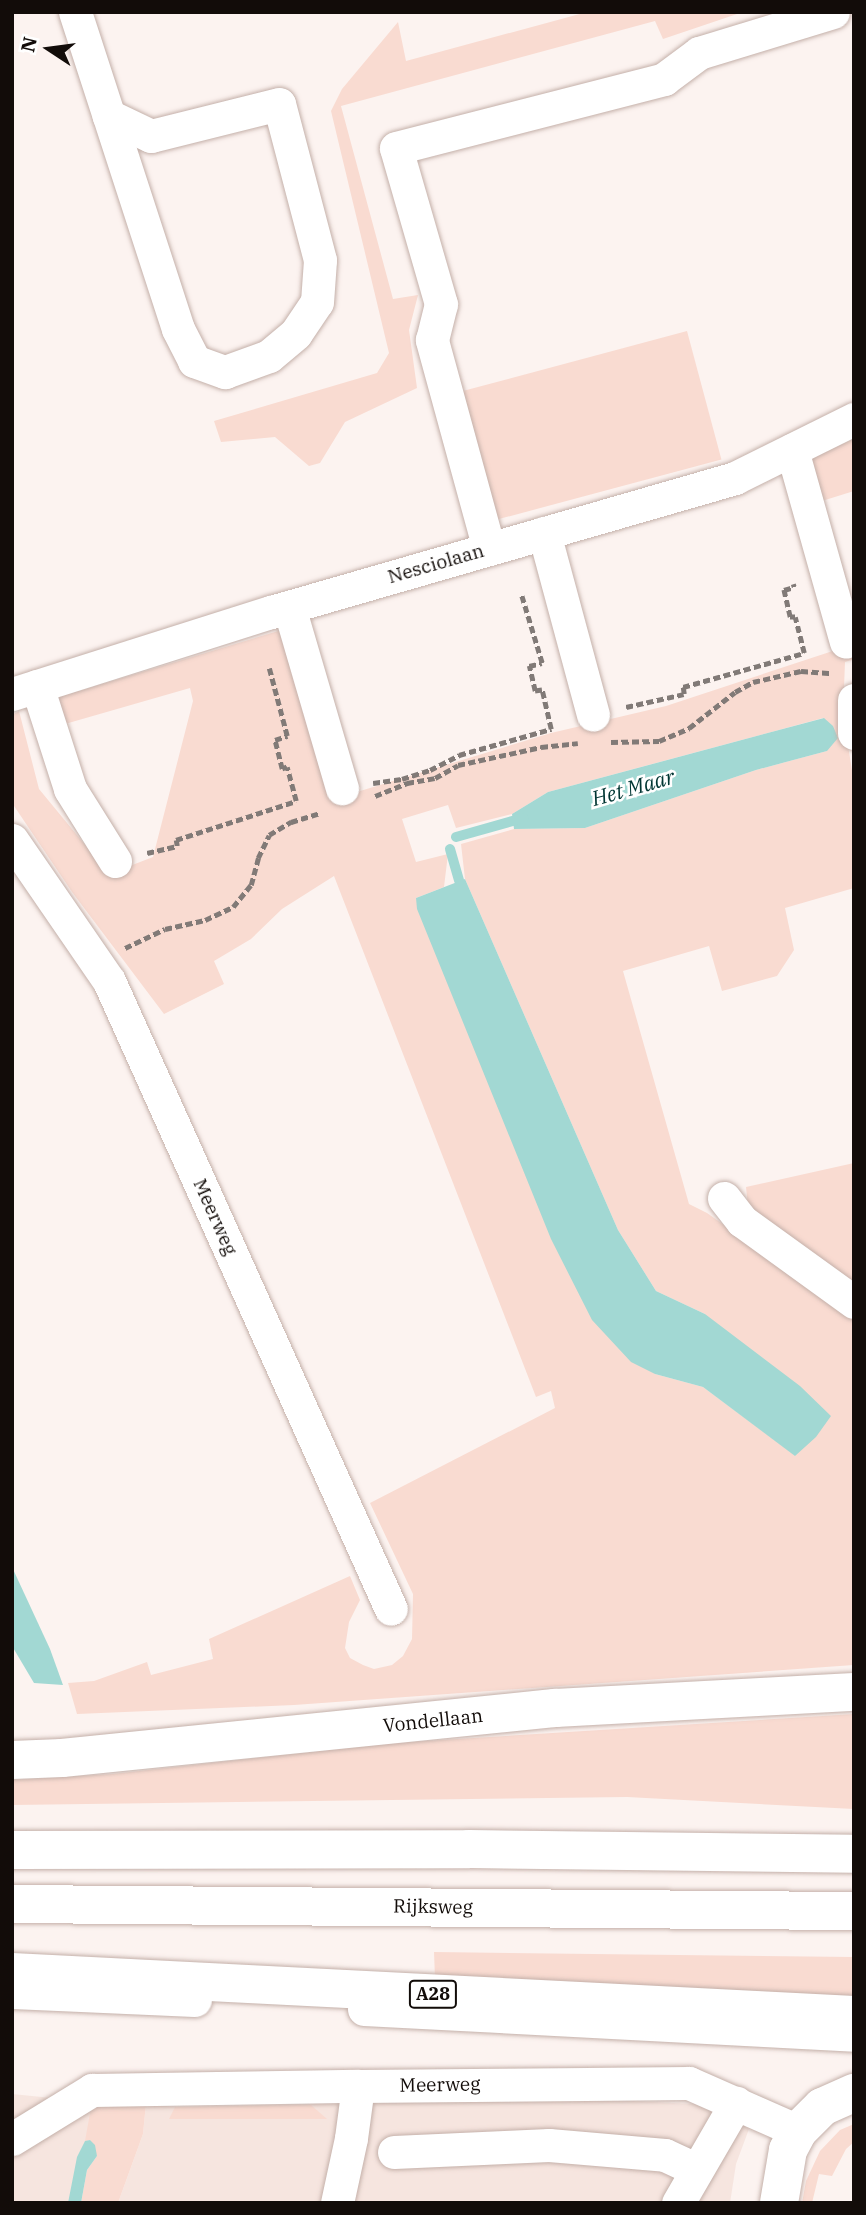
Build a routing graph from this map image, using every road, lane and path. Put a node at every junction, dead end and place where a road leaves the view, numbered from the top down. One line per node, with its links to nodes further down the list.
1 (75, 12): 3 (street)
2 (833, 12): 7 (street)
3 (109, 116): 3 (street)
4 (854, 419): 5 (street, Nesciolaan)
5 (792, 450): 6 (street, Nesciolaan); 11 (street)
6 (544, 533): 7 (street, Nesciolaan); 15 (street)
7 (489, 549): 10 (street, Nesciolaan)
8 (791, 576): 15 (path)
9 (521, 593): 17 (path)
10 (289, 607): 14 (street, Nesciolaan); 17 (street)
11 (846, 642)
12 (269, 667): 19 (path)
13 (846, 687): 15 (path); 16 (street)
14 (25, 690): 19 (street)
15 (593, 728): 17 (path)
16 (854, 733)
17 (347, 798): 20 (path)
18 (12, 840): 20 (street, Meerweg)
19 (115, 861)
20 (96, 962): 23 (street, Meerweg)
21 (724, 1198): 22 (street)
22 (854, 1302)
23 (391, 1609)
24 (854, 1692): 25 (main road, Vondellaan)
25 (12, 1760)
26 (12, 1850): 27 (main road)
27 (854, 1854)
28 (12, 1903): 29 (main road, Rijksweg)
29 (854, 1911)
30 (12, 1972): 32 (main road, A28)
31 (12, 1992): 33 (street)
32 (854, 2015)
33 (854, 2035)
34 (358, 2086): 36 (street, Meerweg); 38 (street, Meerweg); 41 (street)
35 (854, 2093): 37 (main road)
36 (736, 2102): 37 (street, Meerweg); 40 (street)
37 (798, 2131): 43 (main road)
38 (12, 2139)
39 (394, 2152): 40 (street)
40 (697, 2170): 42 (street)
41 (337, 2203)
42 (678, 2203)
43 (779, 2203)

